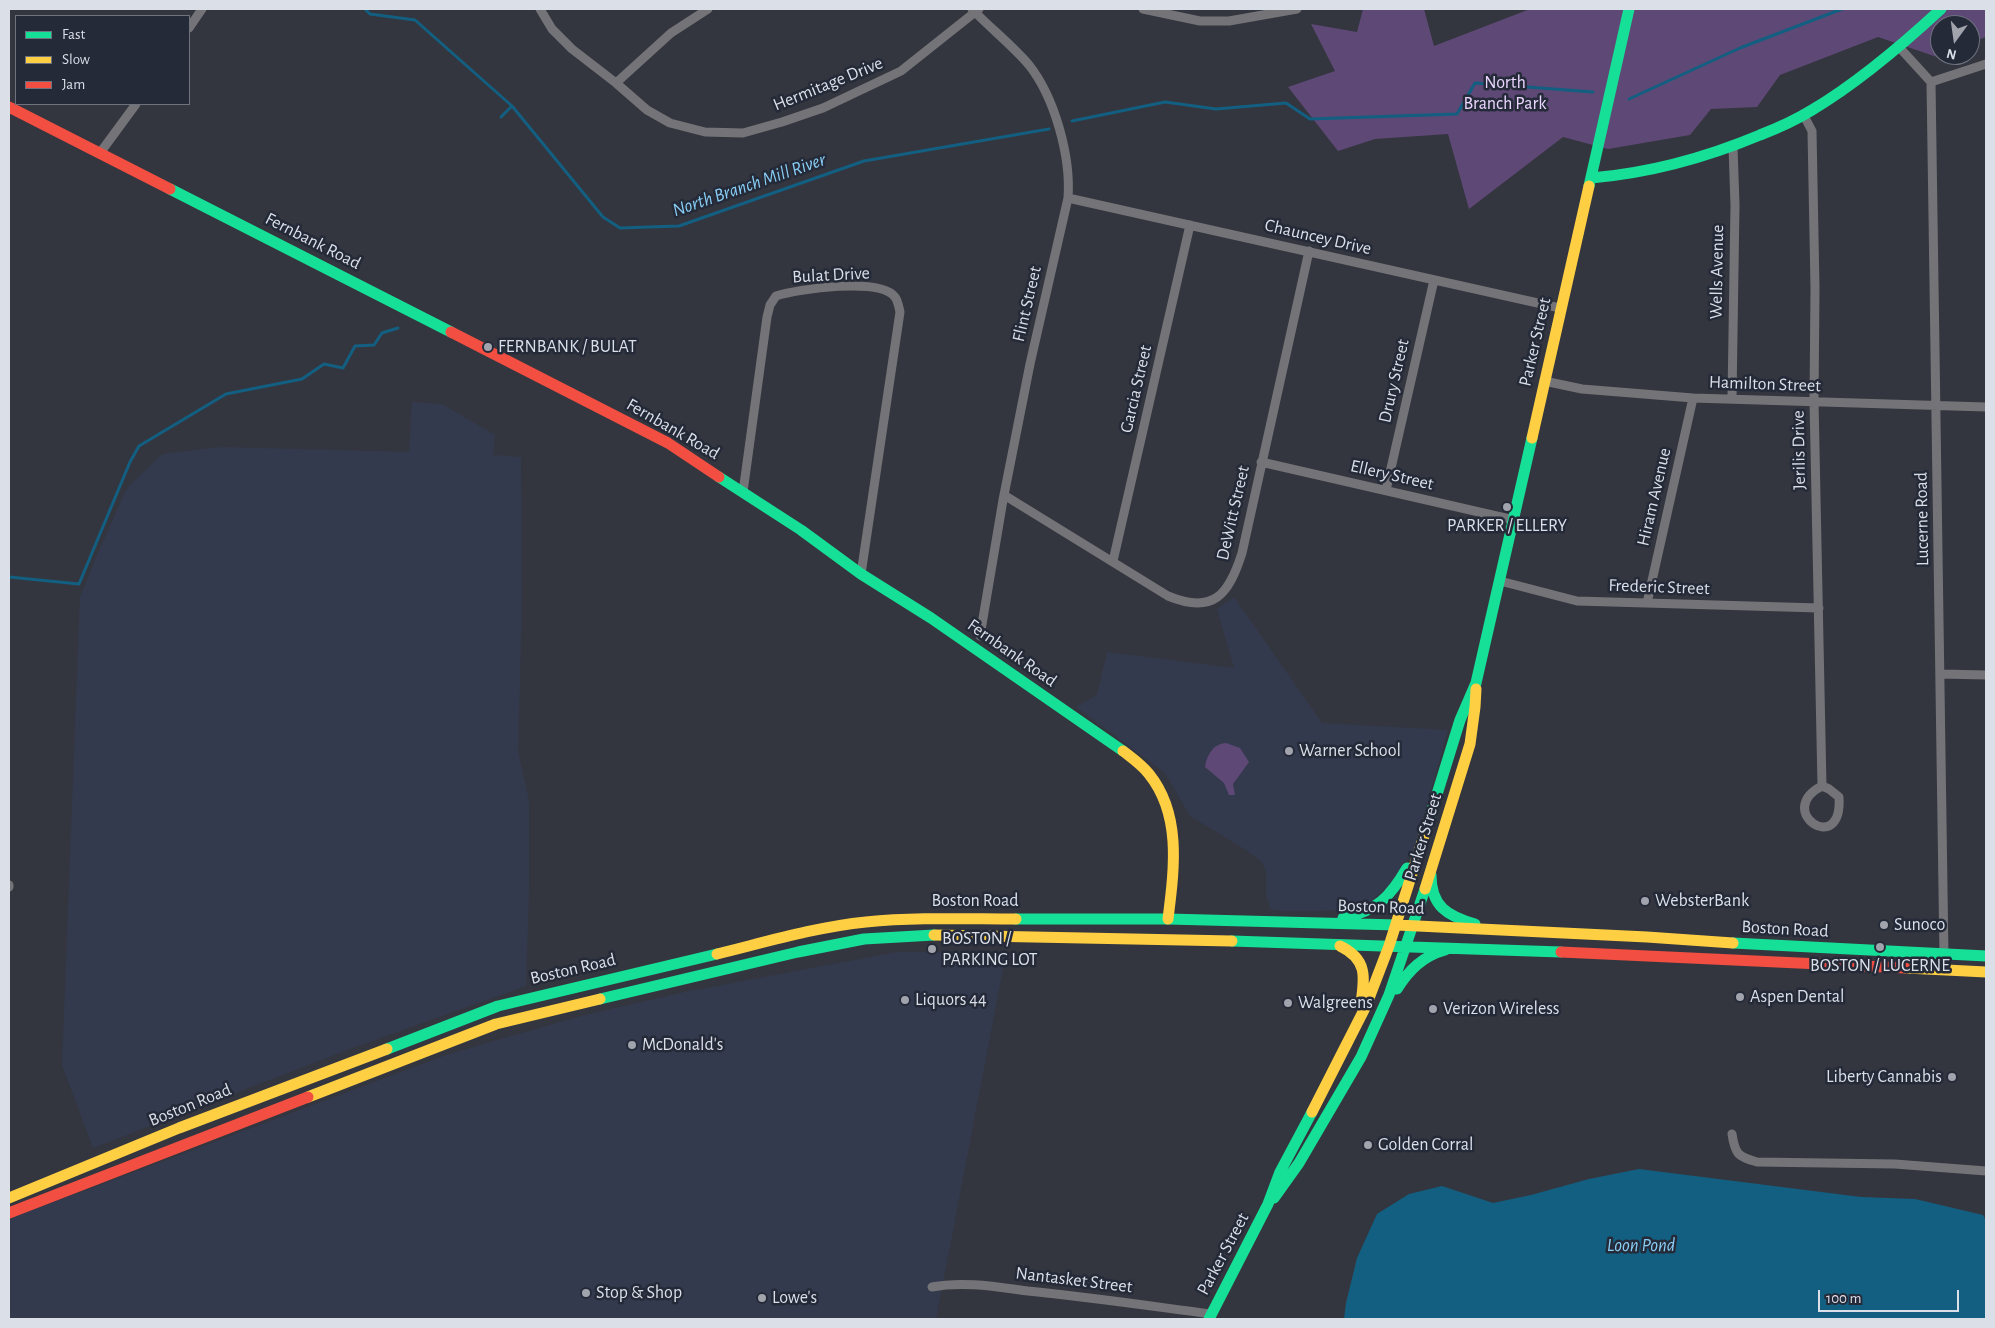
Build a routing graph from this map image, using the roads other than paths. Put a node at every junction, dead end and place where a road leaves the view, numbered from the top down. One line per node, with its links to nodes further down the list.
1 (202, 9): 9 (street)
2 (540, 9): 13 (street, Hermitage Drive)
3 (708, 9): 13 (street)
4 (1143, 9): 5 (street)
5 (1297, 9)
6 (1629, 9): 19 (main road, Parker Street)
7 (1940, 9): 10 (main road)
8 (975, 10): 13 (street, Hermitage Drive); 20 (street, Flint Street)
9 (190, 27)
10 (1899, 47): 12 (street); 16 (main road)
11 (1986, 64): 12 (street)
12 (1931, 82): 29 (street, Lucerne Road)
13 (616, 83)
14 (135, 105): 18 (street)
15 (9, 107): 18 (main road, Fernbank Road)
16 (1804, 114): 17 (main road); 28 (street, Jerilis Drive)
17 (1734, 147): 19 (main road); 27 (street, Wells Avenue)
18 (100, 153): 33 (main road, Fernbank Road)
19 (1590, 178): 24 (main road, Parker Street)
20 (1068, 198): 21 (street, Chauncey Drive); 34 (street, Flint Street)
21 (1190, 225): 22 (street, Chauncey Drive); 36 (street, Garcia Street)
22 (1309, 251): 23 (street, Chauncey Drive); 31 (street, DeWitt Street)
23 (1434, 280): 24 (street, Chauncey Drive); 32 (street, Drury Street)
24 (1560, 308): 25 (main road, Parker Street)
25 (1544, 381): 26 (street, Hamilton Street); 35 (main road, Parker Street)
26 (1693, 398): 27 (street, Hamilton Street); 39 (street, Hiram Avenue)
27 (1732, 398): 28 (street, Hamilton Street)
28 (1814, 401): 29 (street, Hamilton Street); 40 (street, Jerilis Drive)
29 (1936, 406): 30 (street, Hamilton Street); 42 (street, Lucerne Road)
30 (1986, 407)
31 (1262, 462): 32 (street, Ellery Street); 36 (street, DeWitt Street)
32 (1386, 490): 35 (street, Ellery Street)
33 (743, 492): 37 (main road, Fernbank Road); 37 (street, Bulat Drive)
34 (1004, 495): 36 (street, DeWitt Street); 41 (street, Flint Street)
35 (1514, 520): 38 (main road, Parker Street)
36 (1113, 561)
37 (861, 574): 48 (main road, Fernbank Road)
38 (1500, 581): 39 (street, Frederic Street); 44 (main road, Parker Street)
39 (1647, 603): 40 (street, Frederic Street)
40 (1819, 608): 45 (street, Jerilis Drive)
41 (980, 636)
42 (1941, 674): 43 (street); 57 (street, Lucerne Road)
43 (1986, 675)
44 (1476, 683): 46 (main road, Parker Street); 47 (main road, Parker Street)
45 (1822, 786): 45 (street)
46 (1420, 846): 49 (main road); 50 (main road, Parker Street)
47 (1434, 858): 51 (main road, Parker Street); 52 (main road)
48 (1168, 919): 49 (main road, Boston Road); 64 (main road, Boston Road)
49 (1311, 922): 50 (main road, Boston Road)
50 (1395, 925): 51 (main road, Boston Road); 54 (main road, Parker Street)
51 (1413, 926): 52 (main road, Boston Road); 55 (main road, Parker Street)
52 (1515, 931): 57 (main road, Boston Road)
53 (1330, 944): 54 (main road, Boston Road); 60 (main road); 66 (main road, Boston Road)
54 (1388, 946): 55 (main road, Boston Road); 60 (main road, Parker Street)
55 (1406, 946): 56 (main road, Boston Road); 61 (main road, Parker Street)
56 (1466, 948): 59 (main road, Boston Road); 61 (main road)
57 (1944, 955): 58 (main road, Boston Road)
58 (1986, 956)
59 (1986, 972)
60 (1359, 1022): 65 (main road, Parker Street)
61 (1372, 1035): 65 (main road, Parker Street)
62 (1732, 1134): 63 (street)
63 (1986, 1171)
64 (9, 1198)
65 (1268, 1204): 68 (main road, Parker Street)
66 (9, 1213)
67 (932, 1287): 68 (street, Nantasket Street)
68 (1210, 1317)

